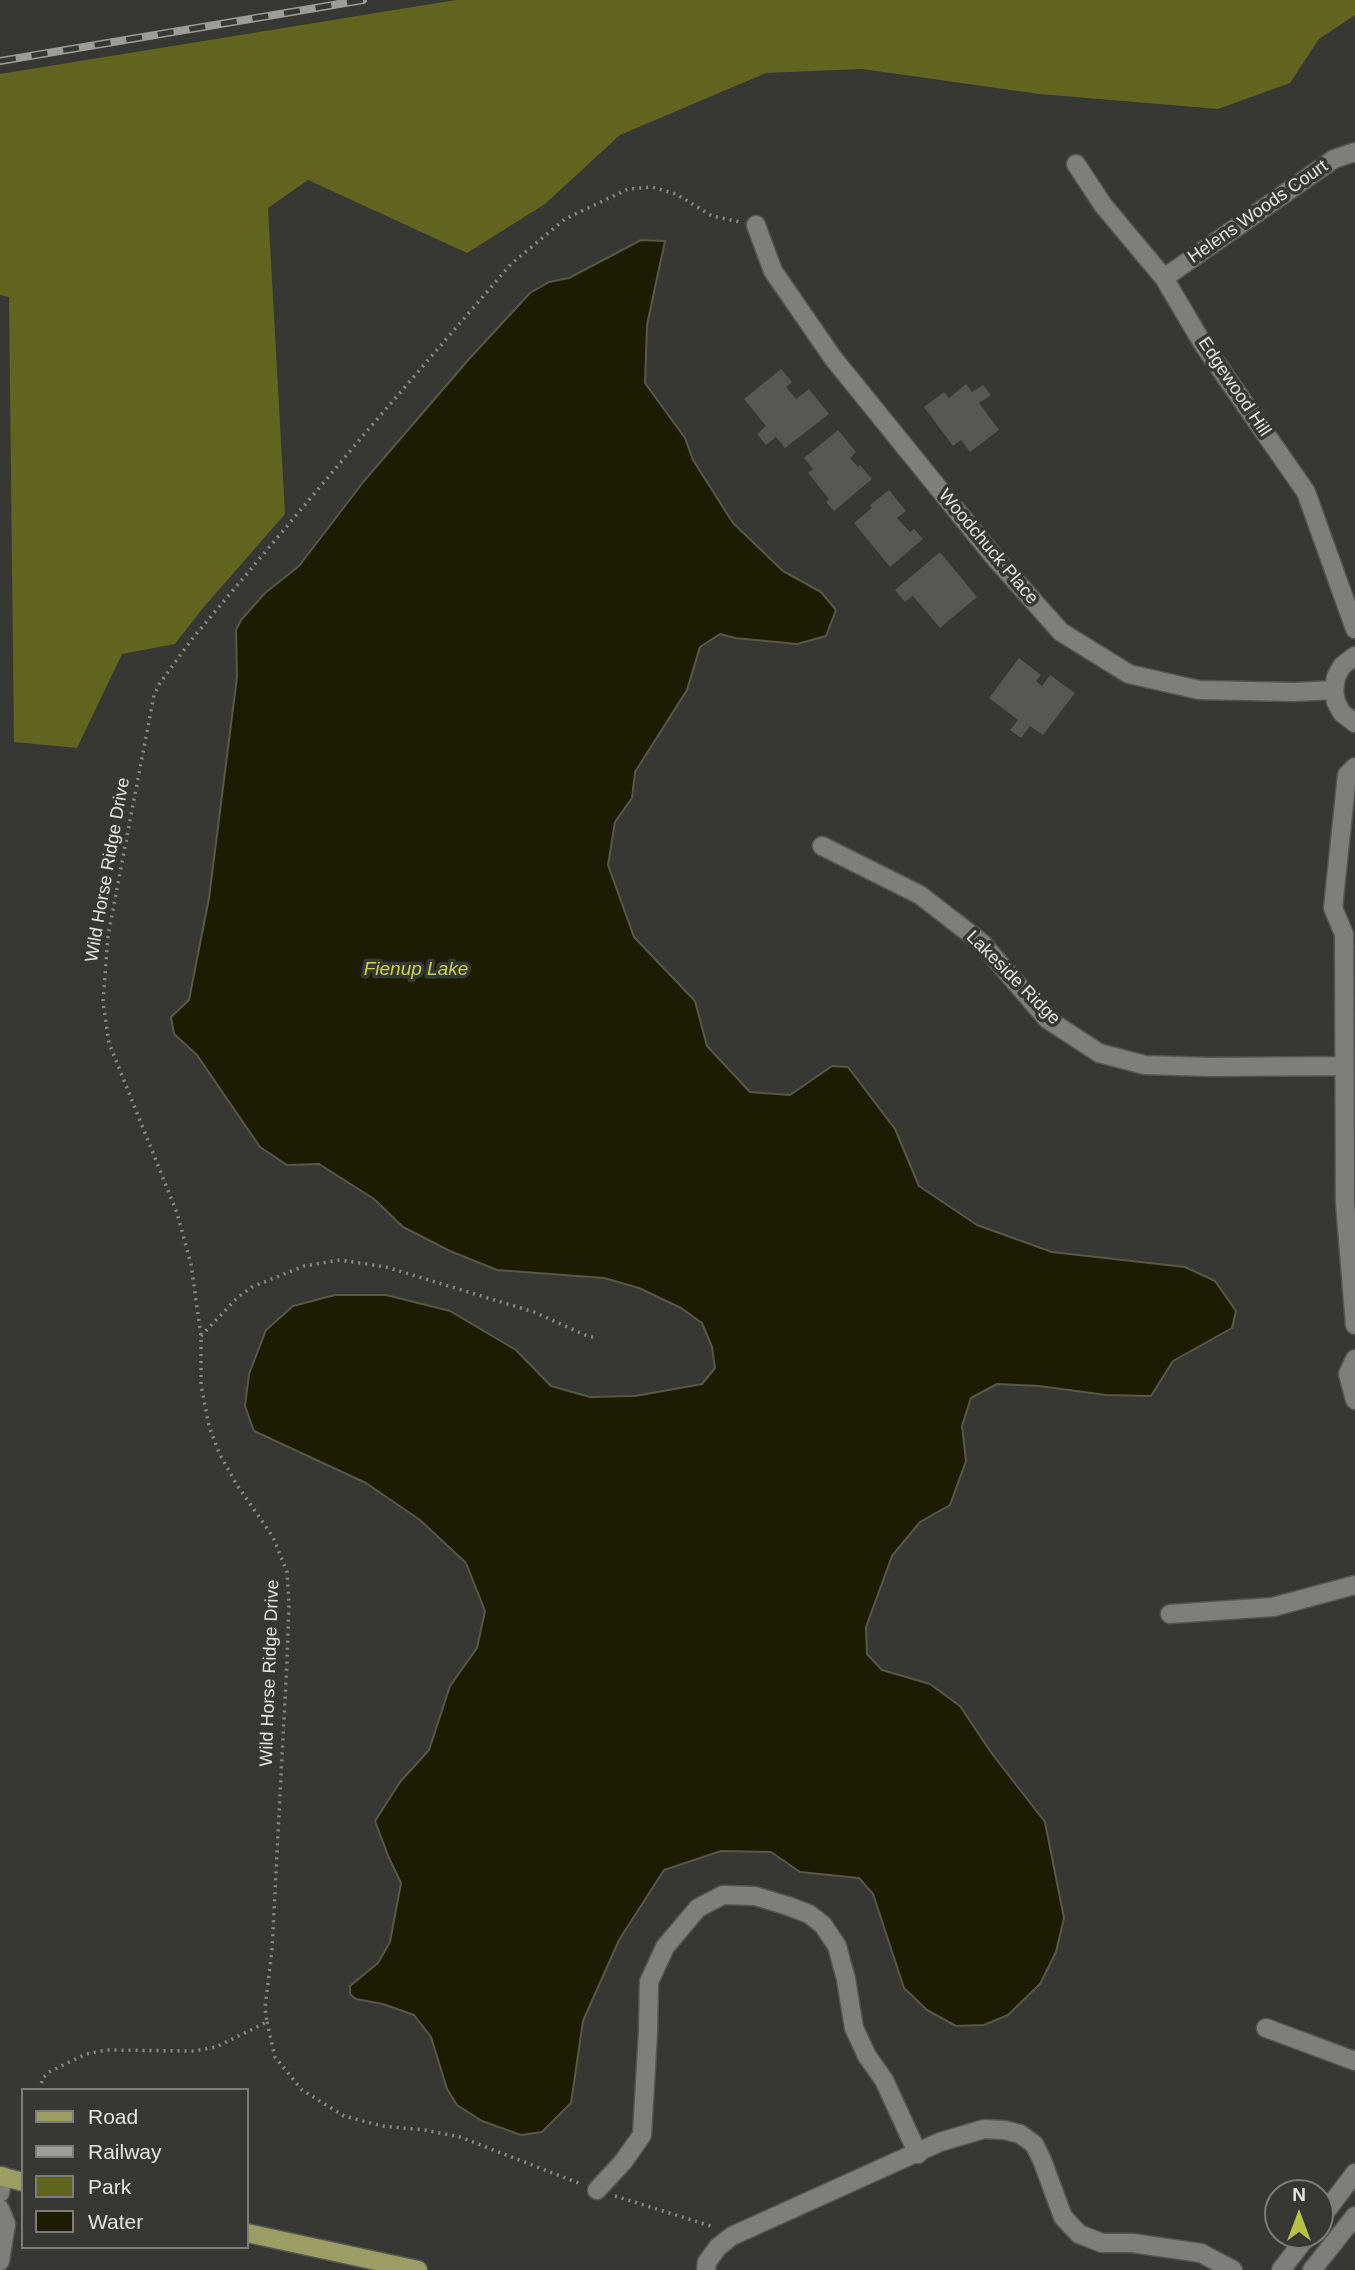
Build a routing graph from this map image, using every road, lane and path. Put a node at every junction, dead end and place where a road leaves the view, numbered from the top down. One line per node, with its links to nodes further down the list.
1 (1355, 152): 4 (street, Helens Woods Court)
2 (1076, 164): 4 (street, Edgewood Hill)
3 (756, 225): 7 (street, Woodchuck Place); 15 (path, Wild Horse Ridge Drive)
4 (1164, 278): 5 (street, Edgewood Hill)
5 (1355, 629)
6 (1355, 656): 7 (street)
7 (1334, 690): 8 (street)
8 (1355, 723)
9 (1355, 767): 12 (street)
10 (822, 846): 13 (street, Lakeside Ridge)
11 (1355, 919): 12 (street)
12 (1344, 934): 13 (street)
13 (1344, 1066): 14 (street)
14 (1355, 1325)
15 (201, 1336): 16 (path); 21 (path, Wild Horse Ridge Drive)
16 (596, 1338)
17 (1355, 1359): 18 (street)
18 (1355, 1400)
19 (1355, 1585): 20 (street)
20 (1170, 1614)
21 (267, 2022): 24 (path); 29 (path, Wild Horse Ridge Drive)
22 (1266, 2028): 23 (street)
23 (1355, 2061)
24 (41, 2088)
25 (918, 2154): 29 (street); 34 (street); 39 (street)
26 (1355, 2173): 30 (street)
27 (1, 2182): 28 (main road)
28 (21, 2182)
29 (597, 2190): 34 (path, Wild Horse Ridge Drive)
30 (1334, 2201)
31 (0, 2209): 36 (street)
32 (1355, 2216): 41 (street)
33 (248, 2233): 37 (main road)
34 (732, 2236): 38 (street)
35 (1297, 2249): 40 (street)
36 (0, 2261)
37 (418, 2270)
38 (706, 2270)
39 (1233, 2270)
40 (1281, 2270)
41 (1312, 2270)

